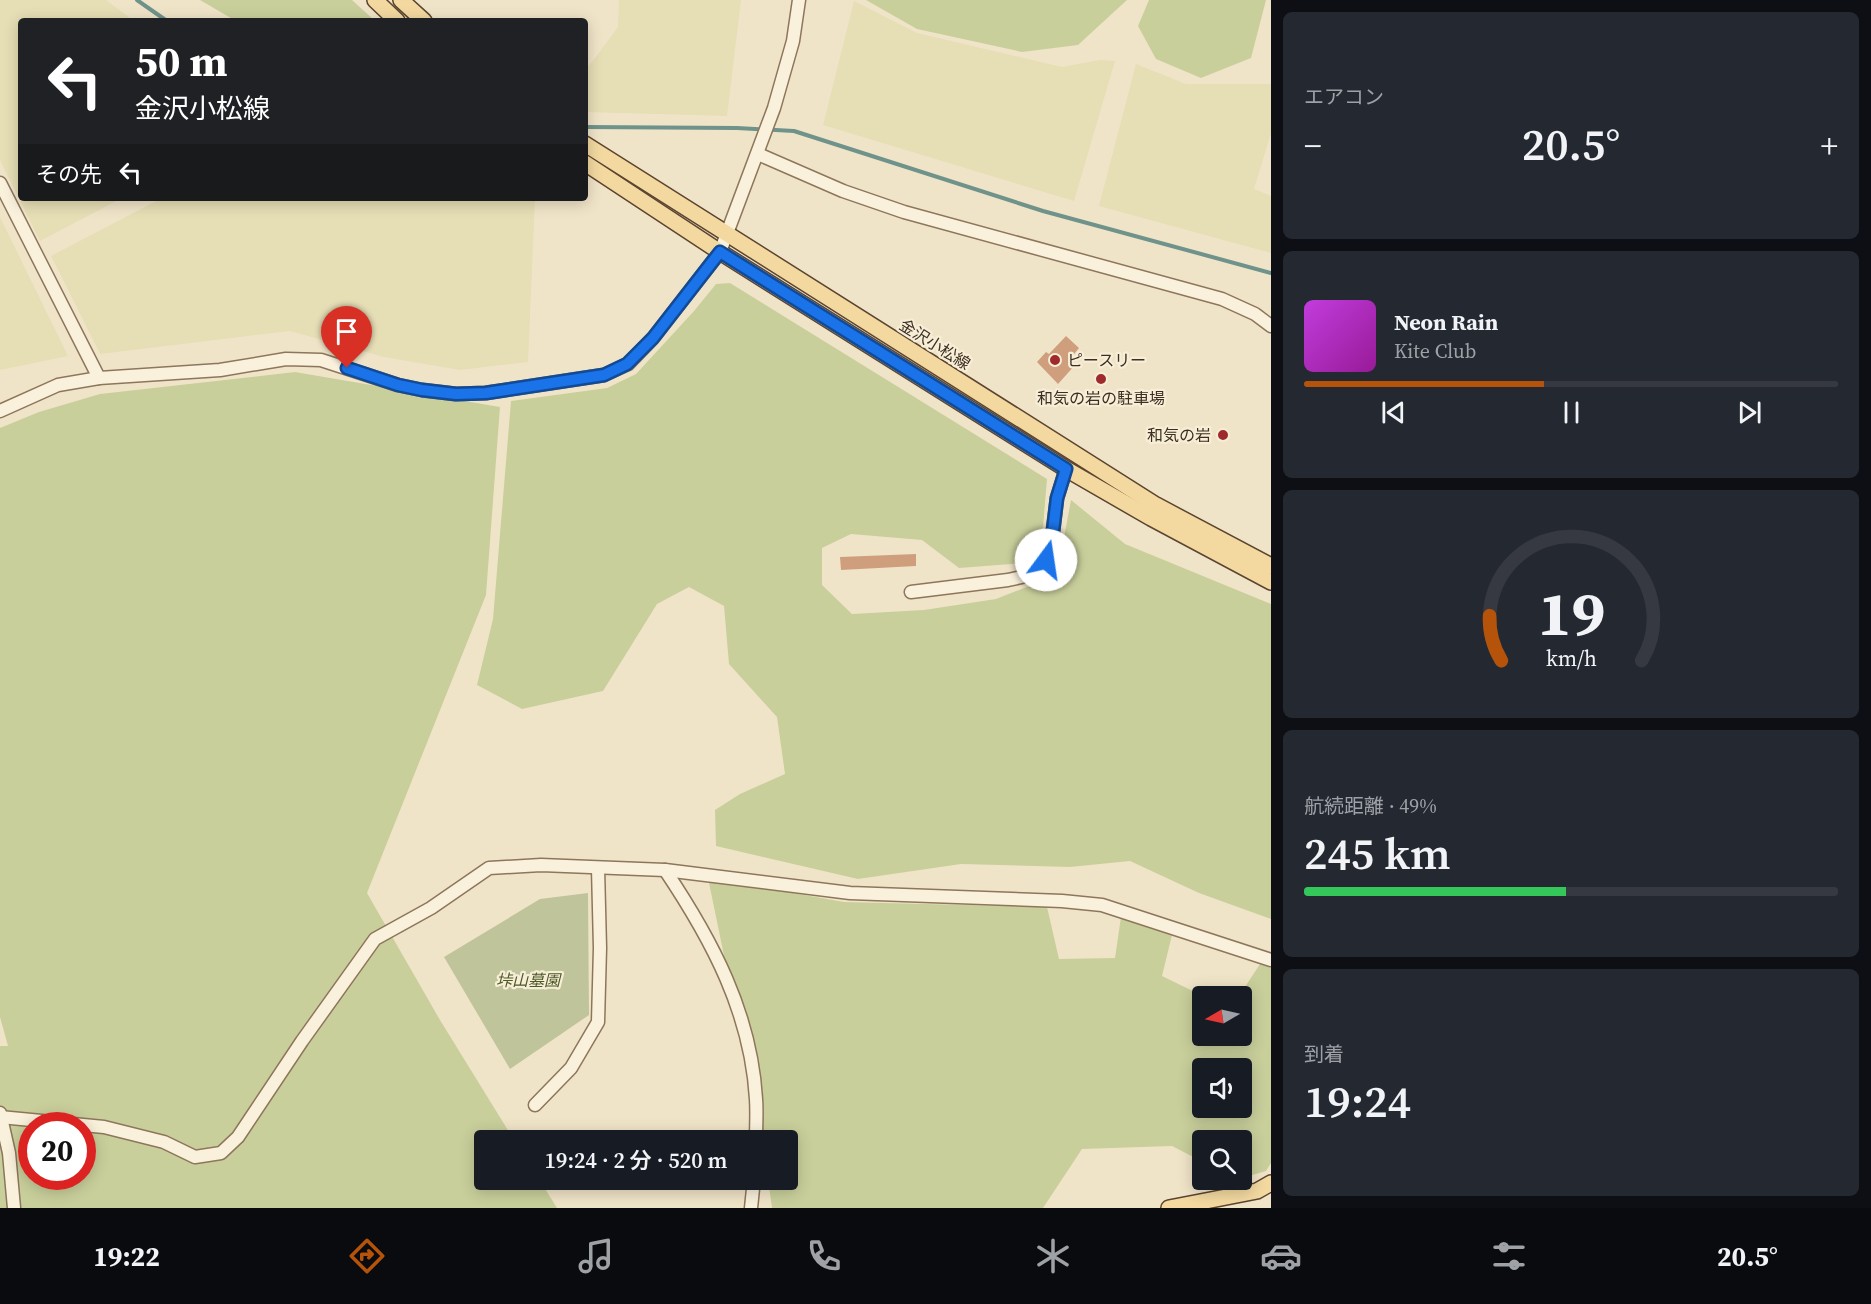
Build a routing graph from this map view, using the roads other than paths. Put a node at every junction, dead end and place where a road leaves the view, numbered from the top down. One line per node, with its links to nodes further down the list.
1 (375, 0): 4 (main road)
2 (401, 0): 5 (main road)
3 (799, 0): 7 (street)
4 (394, 18)
5 (421, 18)
6 (588, 146): 10 (main road, 金沢小松線)
7 (758, 152): 10 (street); 12 (street)
8 (588, 166): 11 (main road)
9 (0, 183): 13 (street)
10 (728, 234): 11 (street); 16 (main road, 金沢小松線)
11 (720, 252): 13 (street); 15 (main road)
12 (1271, 326)
13 (99, 378): 14 (street)
14 (0, 411)
15 (1066, 469): 17 (main road); 18 (street)
16 (1271, 566)
17 (1271, 582)
18 (911, 592)
19 (598, 868): 20 (street); 22 (street); 23 (street)
20 (665, 870): 21 (street); 24 (street)
21 (1271, 960)
22 (535, 1105)
23 (0, 1116): 27 (street)
24 (756, 1130)
25 (1271, 1183): 29 (main road)
26 (752, 1190): 28 (street)
27 (14, 1208)
28 (751, 1208)
29 (1169, 1208)

